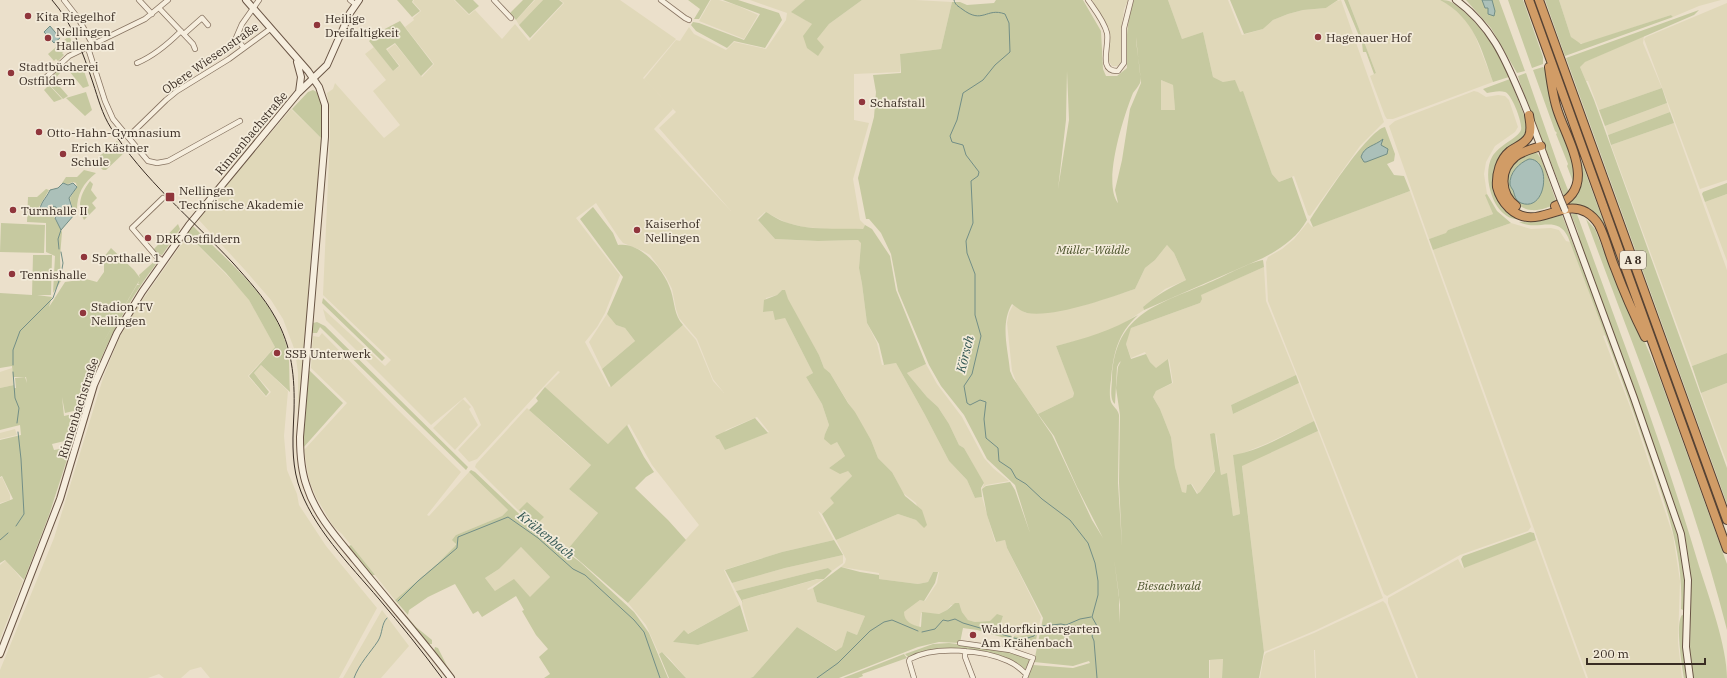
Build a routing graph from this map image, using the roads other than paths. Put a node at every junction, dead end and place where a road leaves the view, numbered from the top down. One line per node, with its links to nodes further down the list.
1 (64, 0): 23 (street)
2 (139, 0): 17 (street)
3 (168, 0): 15 (street)
4 (246, 0): 16 (main road)
5 (259, 0): 16 (street)
6 (350, 0): 14 (street)
7 (494, 0): 18 (street)
8 (661, 0): 19 (street)
9 (1088, 0): 10 (street)
10 (1131, 0)
11 (1456, 0): 33 (main road)
12 (1529, 0): 27 (highway, A 8)
13 (1539, 0): 41 (highway, A 8)
14 (357, 2): 30 (main road, Rinnenbachstraße)
15 (159, 8): 17 (street); 22 (street)
16 (253, 9): 21 (main road); 25 (street)
17 (152, 14): 23 (street)
18 (511, 18)
19 (689, 20)
20 (208, 25): 22 (street)
21 (270, 29): 25 (street, Obere Wiesenstraße); 28 (main road)
22 (182, 32): 26 (street); 29 (street)
23 (93, 45): 24 (street)
24 (88, 48): 31 (street); 35 (street)
25 (244, 48): 35 (street, Obere Wiesenstraße)
26 (195, 49)
27 (1548, 52): 36 (highway); 40 (highway, A 8)
28 (295, 57): 30 (main road); 32 (main road)
29 (137, 63)
30 (314, 79): 32 (main road, Rinnenbachstraße); 47 (main road)
31 (41, 82)
32 (298, 93): 39 (main road, Rinnenbachstraße)
33 (1529, 115): 36 (main road); 37 (highway)
34 (240, 121): 35 (street)
35 (128, 137)
36 (1540, 144): 37 (highway); 50 (main road, bridge)
37 (1519, 146): 40 (highway)
38 (163, 198): 39 (street)
39 (163, 261): 45 (main road, Rinnenbachstraße)
40 (1661, 366): 42 (highway, A 8)
41 (1727, 520)
42 (1727, 549)
43 (960, 643): 46 (street)
44 (965, 651): 46 (street); 48 (street); 49 (street)
45 (0, 654)
46 (1026, 676)
47 (451, 678)
48 (914, 678)
49 (973, 678)
50 (1690, 678)

